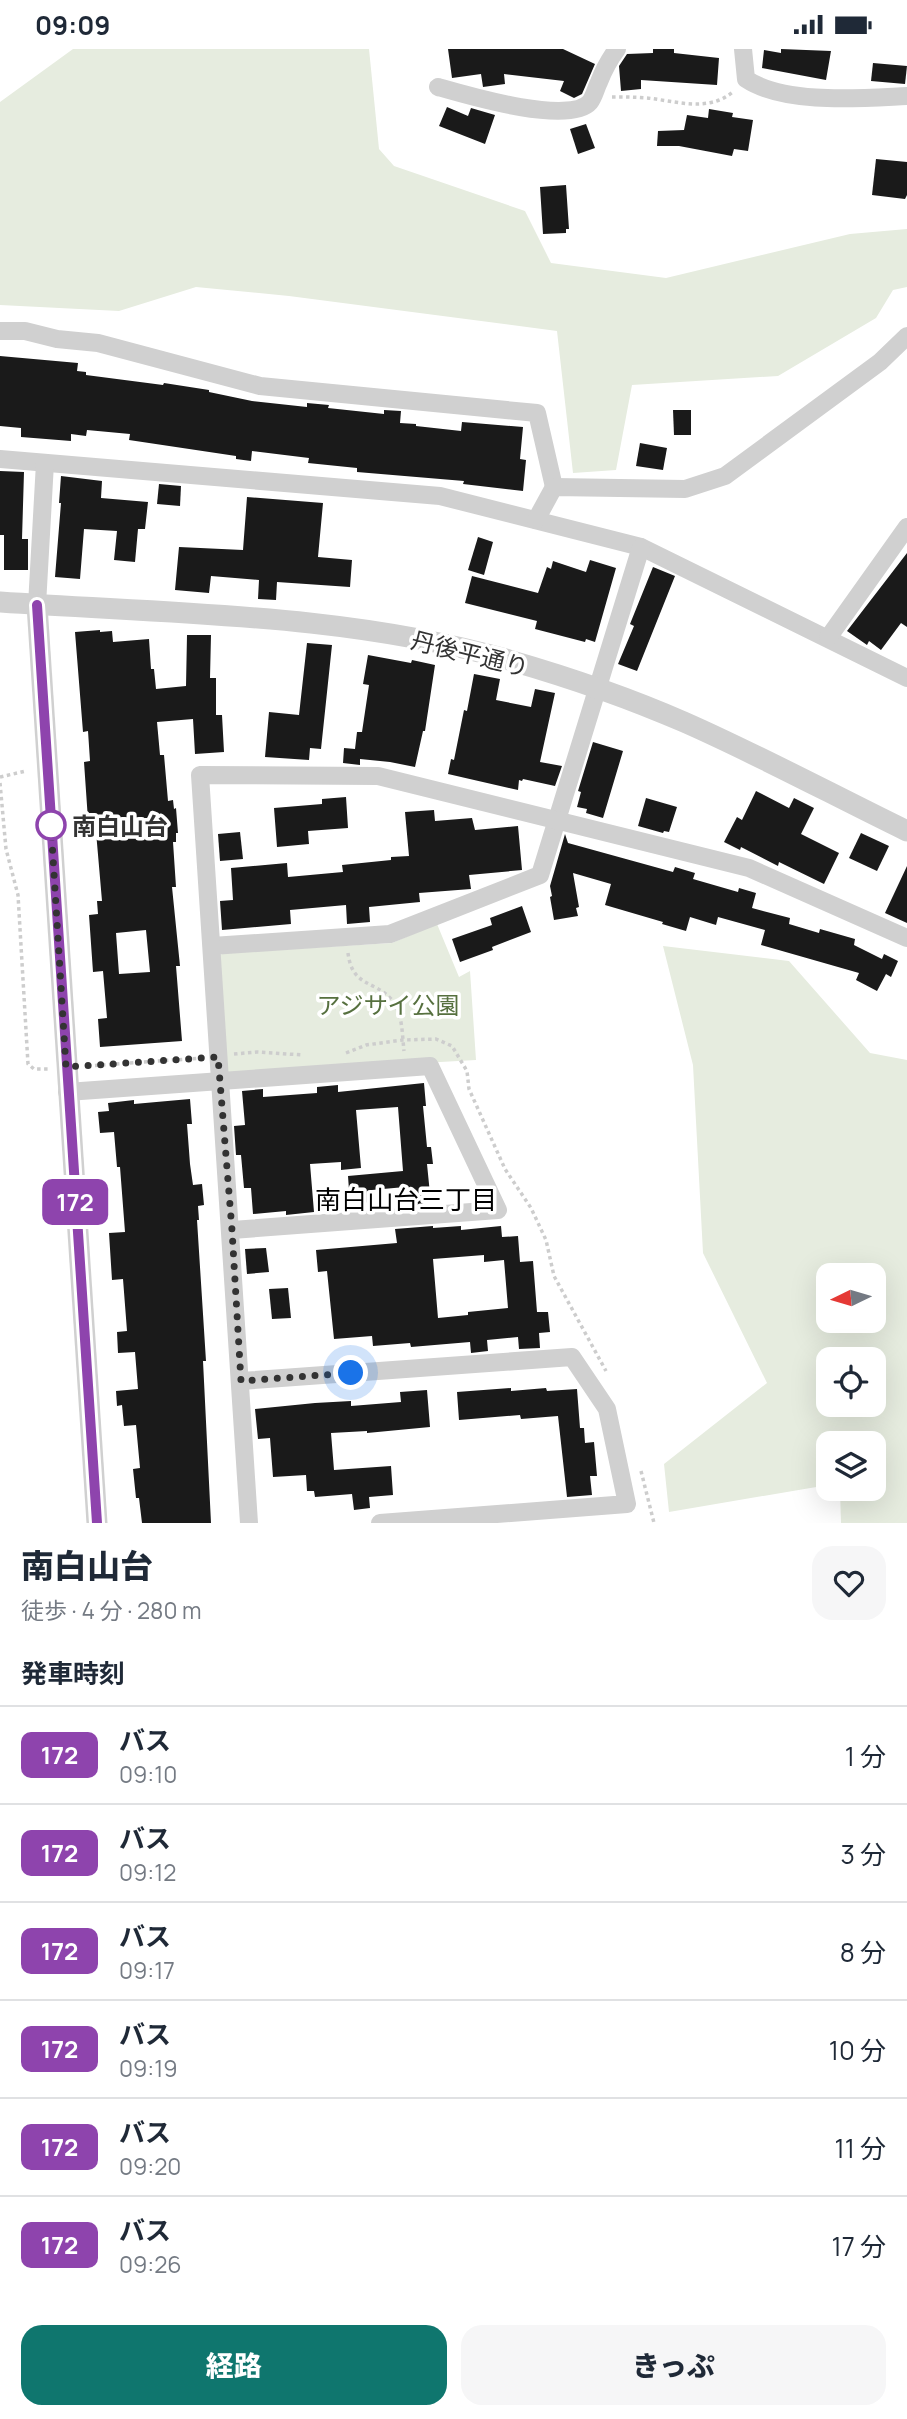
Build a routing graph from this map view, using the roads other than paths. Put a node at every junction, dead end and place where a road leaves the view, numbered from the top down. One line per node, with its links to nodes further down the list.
1 (617, 49): 3 (street)
2 (743, 49): 4 (street)
3 (438, 87)
4 (907, 96)
5 (0, 331): 9 (street)
6 (907, 336): 9 (street)
7 (0, 459): 8 (street)
8 (44, 463): 10 (street); 14 (street)
9 (554, 487): 10 (street)
10 (536, 520): 12 (street)
11 (907, 527): 15 (street)
12 (641, 547): 15 (street); 17 (street)
13 (0, 602): 14 (street, 丹後平通り)
14 (37, 605): 17 (street, 丹後平通り); 23 (street)
15 (828, 638): 16 (street)
16 (907, 678)
17 (598, 688): 18 (street); 19 (street, 丹後平通り)
18 (556, 820): 20 (street); 21 (street); 21 (street)
19 (907, 831)
20 (907, 938)
21 (212, 946): 22 (street)
22 (219, 1081): 23 (street); 24 (street); 24 (street)
23 (67, 1092): 26 (street)
24 (232, 1230): 25 (street)
25 (241, 1381): 27 (street); 28 (street)
26 (97, 1523)
27 (249, 1523)
28 (380, 1523)

